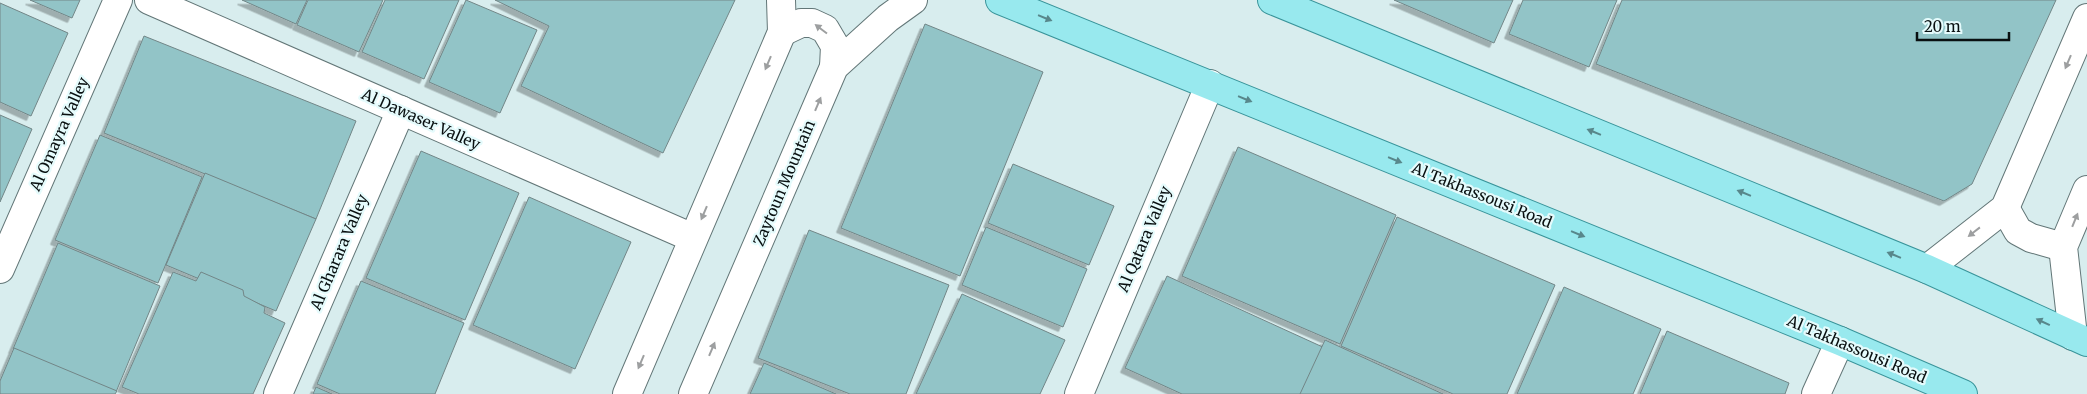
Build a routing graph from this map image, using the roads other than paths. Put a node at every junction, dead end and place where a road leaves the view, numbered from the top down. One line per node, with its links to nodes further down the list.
1 (118, 0): 16 (street, Al Omayra Valley)
2 (149, 0): 11 (street, Al Dawaser Valley)
3 (781, 0): 8 (street)
4 (913, 0): 9 (street, Zaytoun Mountain)
5 (1000, 0): 10 (main road, Al Takhassousi Road, one-way to 10)
6 (1272, 0): 17 (main road, one-way to 6)
7 (2087, 18): 13 (street, one-way to 13)
8 (782, 32): 9 (street, one-way to 8); 14 (street, one-way to 14)
9 (834, 67): 22 (street, Zaytoun Mountain, one-way to 9)
10 (1210, 84): 19 (main road, Al Takhassousi Road, one-way to 19); 23 (street, Al Qatara Valley)
11 (401, 110): 14 (street, Al Dawaser Valley); 20 (street, Al Gharara Valley)
12 (2087, 190): 15 (street, one-way to 12)
13 (2005, 208): 15 (street); 17 (street, one-way to 17)
14 (693, 238): 21 (street, one-way to 21)
15 (2064, 247): 18 (street)
16 (0, 269)
17 (1927, 269): 18 (main road, one-way to 17)
18 (2080, 339)
19 (1840, 341): 24 (street); 25 (main road, Al Takhassousi Road)
20 (278, 394)
21 (627, 394)
22 (693, 394)
23 (1079, 394)
24 (1816, 394)
25 (1963, 394)

